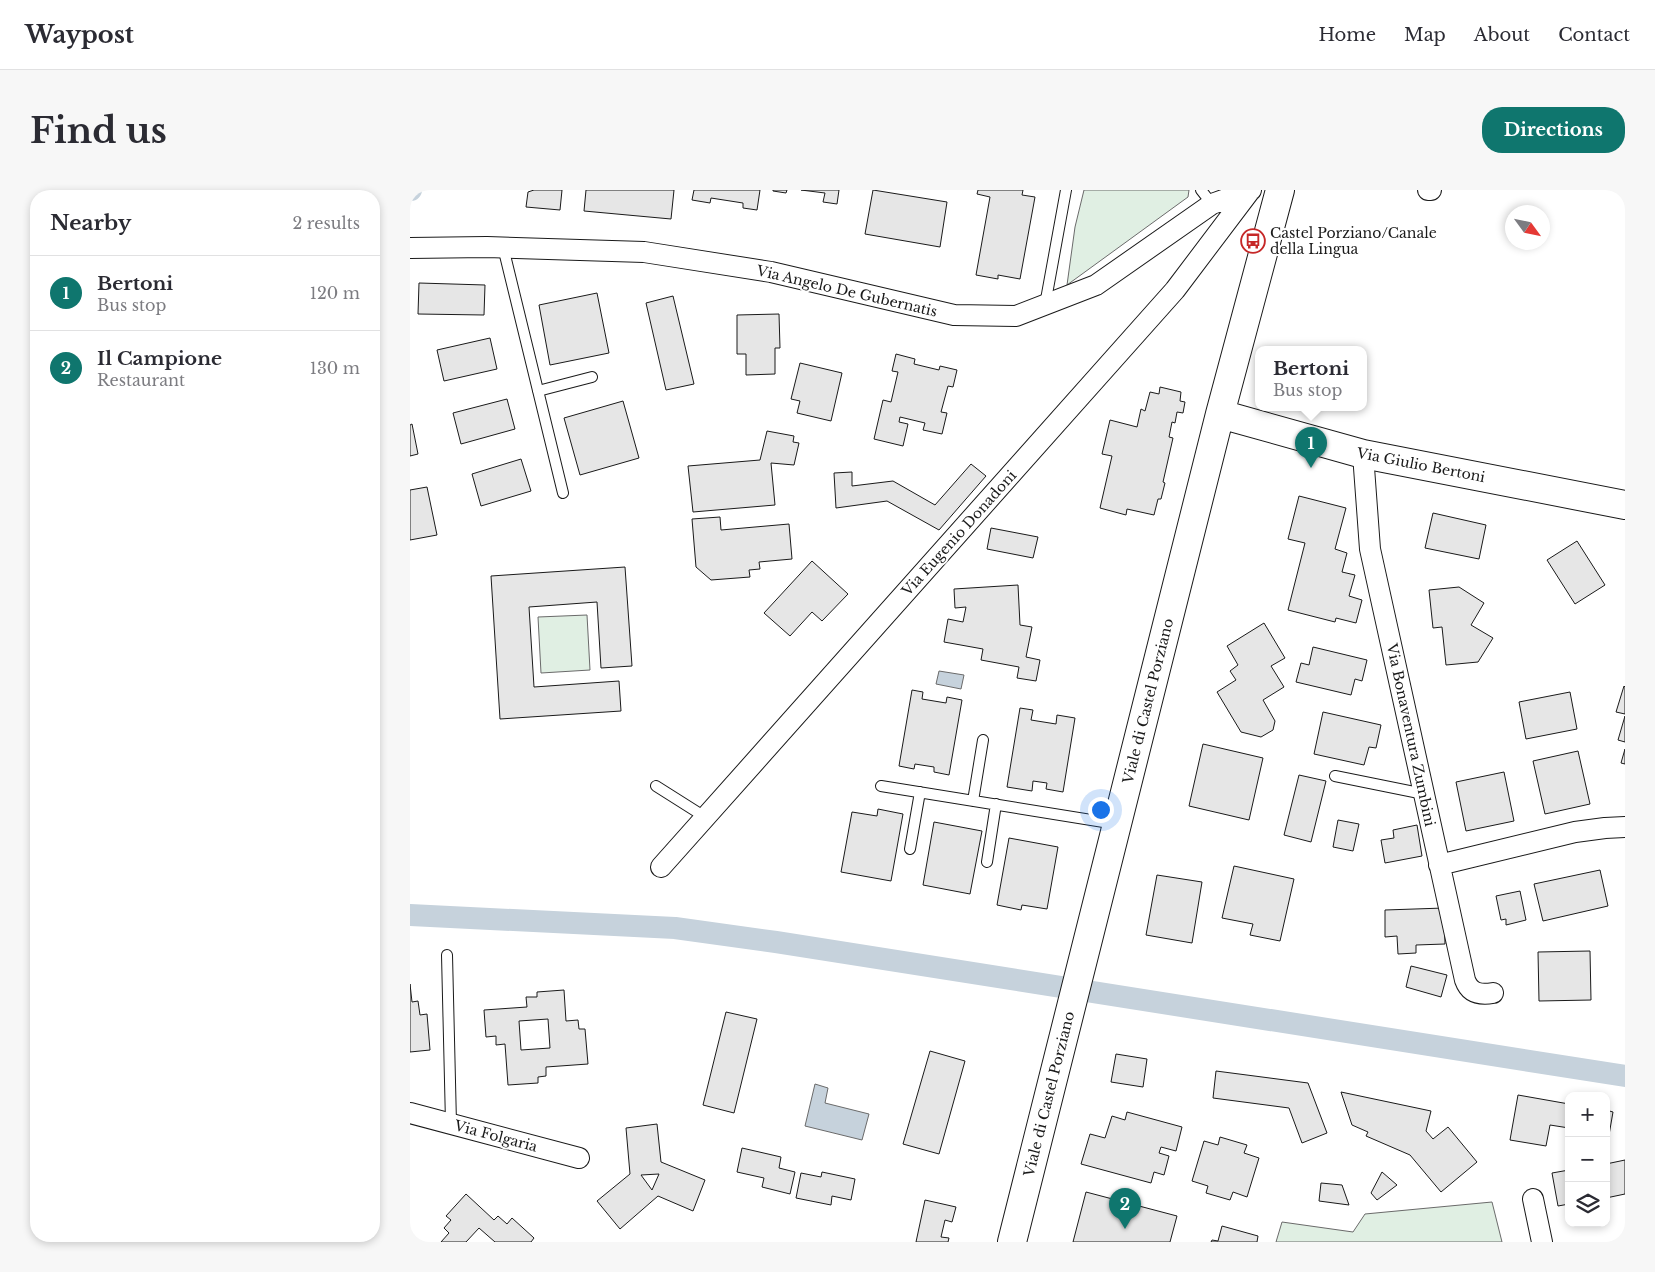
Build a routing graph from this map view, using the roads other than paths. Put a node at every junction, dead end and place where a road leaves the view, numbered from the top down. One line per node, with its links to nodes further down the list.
1 (1066, 190): 7 (lane)
2 (1280, 190): 10 (street, Viale di Castel Porziano)
3 (1250, 191): 4 (street, Via Angelo De Gubernatis); 22 (street, Via Eugenio Donadoni)
4 (1206, 197): 7 (street, Via Angelo De Gubernatis)
5 (503, 247): 6 (street, Via Angelo De Gubernatis); 7 (street, Via Angelo De Gubernatis); 9 (lane)
6 (410, 248)
7 (1045, 305)
8 (592, 377): 9 (lane)
9 (538, 391): 12 (lane)
10 (1220, 414): 11 (street, Via Giulio Bertoni); 23 (street, Viale di Castel Porziano)
11 (1363, 454): 13 (street, Via Giulio Bertoni); 19 (street, Via Bonaventura Zumbini)
12 (563, 493)
13 (1625, 505)
14 (983, 740): 20 (lane)
15 (1335, 776): 19 (lane)
16 (656, 786): 22 (lane)
17 (881, 786): 18 (lane)
18 (920, 792): 20 (lane); 25 (lane)
19 (1424, 794): 27 (street, Via Bonaventura Zumbini)
20 (973, 801): 21 (lane)
21 (996, 804): 23 (lane); 26 (lane)
22 (705, 818): 28 (street, Via Eugenio Donadoni)
23 (1117, 824): 35 (street, Viale di Castel Porziano)
24 (1625, 828): 27 (street)
25 (910, 849)
26 (987, 862)
27 (1439, 864): 30 (street, Via Bonaventura Zumbini)
28 (661, 867)
29 (447, 955): 32 (lane)
30 (1493, 992)
31 (411, 1114): 32 (street, Via Folgaria)
32 (451, 1124): 33 (street, Via Folgaria)
33 (578, 1158)
34 (1533, 1199): 36 (street)
35 (1012, 1242)
36 (1542, 1242)

